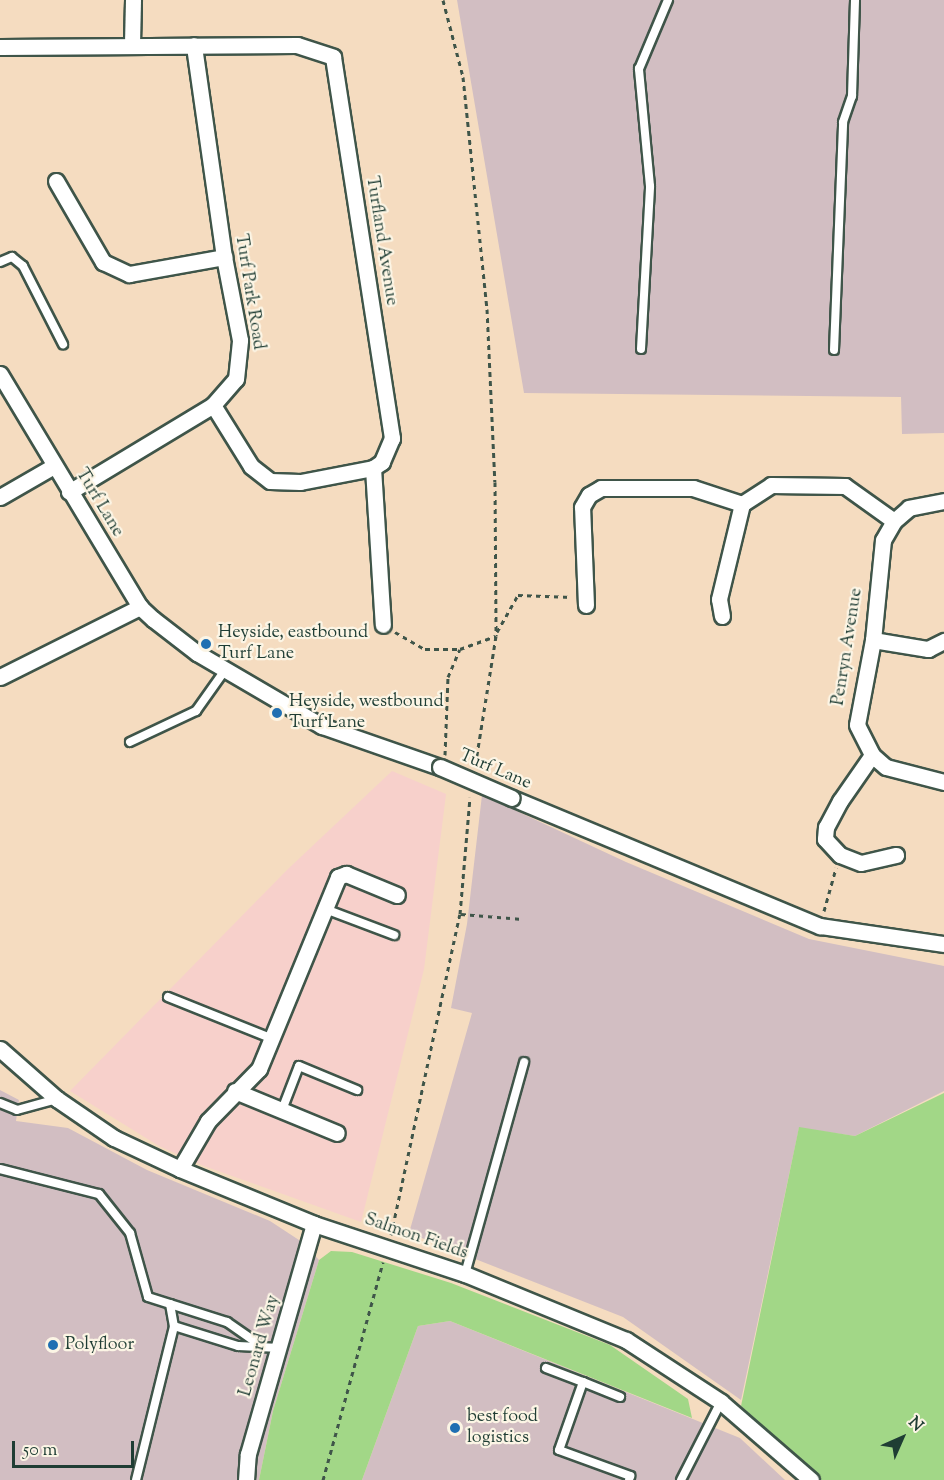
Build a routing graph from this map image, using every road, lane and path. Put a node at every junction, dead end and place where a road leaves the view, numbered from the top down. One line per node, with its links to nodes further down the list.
1 (133, 0): 5 (street)
2 (443, 0): 27 (path)
3 (668, 0): 12 (lane)
4 (855, 0): 13 (lane)
5 (132, 44): 6 (street, Turfland Avenue); 7 (street, Turfland Avenue)
6 (194, 45): 9 (street, Turf Park Road); 17 (street, Turfland Avenue)
7 (0, 47)
8 (56, 181): 9 (street)
9 (224, 258): 15 (street, Turf Park Road)
10 (0, 262): 11 (lane)
11 (63, 344)
12 (641, 349)
13 (834, 350)
14 (0, 374): 16 (street, Turf Lane)
15 (213, 405): 17 (street); 18 (street, Turf Park Road)
16 (54, 466): 18 (street, Turf Lane); 19 (street)
17 (373, 468): 26 (street)
18 (69, 492): 24 (street, Turf Lane)
19 (0, 497)
20 (944, 501): 22 (street)
21 (742, 504): 22 (street); 23 (street); 25 (street)
22 (894, 521): 28 (street, Penryn Avenue)
23 (585, 601): 27 (path)
24 (140, 607): 31 (street, Turf Lane); 32 (street)
25 (722, 616)
26 (383, 626): 30 (path)
27 (496, 635): 30 (path); 36 (path)
28 (873, 640): 29 (street); 35 (street, Penryn Avenue)
29 (944, 641)
30 (460, 649): 34 (path)
31 (225, 670): 33 (lane); 45 (street, Turf Lane, bridge)
32 (0, 677)
33 (130, 742)
34 (446, 751)
35 (872, 755): 37 (street); 39 (street)
36 (473, 777)
37 (944, 782)
38 (471, 789): 43 (path)
39 (840, 855): 40 (street); 45 (path)
40 (896, 855)
41 (397, 895): 42 (street)
42 (325, 909): 46 (lane); 49 (street)
43 (460, 914): 44 (path); 61 (path)
44 (522, 919)
45 (820, 926): 47 (street, Turf Lane)
46 (394, 935)
47 (944, 944)
48 (168, 997): 49 (lane)
49 (273, 1039): 53 (street)
50 (0, 1049): 54 (street, Salmon Fields)
51 (524, 1062): 62 (lane)
52 (357, 1090): 56 (lane)
53 (235, 1091): 56 (street); 59 (street)
54 (57, 1099): 55 (lane); 59 (street, Salmon Fields)
55 (0, 1103)
56 (282, 1110): 57 (street)
57 (337, 1134)
58 (0, 1169): 63 (lane)
59 (180, 1169): 60 (street, Salmon Fields)
60 (314, 1224): 61 (street, Salmon Fields); 66 (street, Leonard Way)
61 (388, 1247): 62 (street, Salmon Fields); 73 (path)
62 (465, 1274): 70 (street, Salmon Fields)
63 (170, 1304): 64 (lane); 65 (lane)
64 (174, 1326): 65 (lane); 71 (lane)
65 (260, 1345): 66 (lane)
66 (281, 1348): 72 (street, Leonard Way)
67 (546, 1368): 68 (lane)
68 (583, 1382): 69 (lane); 74 (lane)
69 (620, 1397)
70 (721, 1402): 75 (lane); 76 (street, Salmon Fields)
71 (136, 1480)
72 (246, 1480)
73 (323, 1480)
74 (629, 1480)
75 (681, 1480)
76 (811, 1480)

